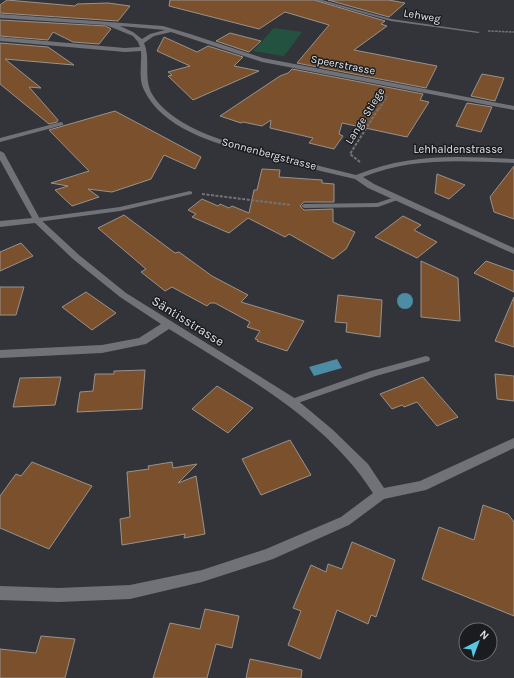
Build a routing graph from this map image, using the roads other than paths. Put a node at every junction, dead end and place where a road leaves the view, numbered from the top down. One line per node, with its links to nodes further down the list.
1 (317, 0): 5 (lane, Lehweg)
2 (0, 16): 3 (street)
3 (107, 24): 4 (street, Speerstrasse); 7 (street)
4 (170, 31): 7 (street, Speerstrasse); 9 (street, Speerstrasse)
5 (478, 32)
6 (0, 39): 8 (street)
7 (142, 42): 8 (street, Sonnenbergstrasse)
8 (143, 50): 14 (street, Sonnenbergstrasse)
9 (514, 108)
10 (61, 124): 11 (lane)
11 (0, 140)
12 (0, 153): 18 (street, Säntisstrasse)
13 (514, 161): 14 (street, Lehhaldenstrasse)
14 (357, 178): 16 (street, Sonnenbergstrasse)
15 (190, 193): 18 (lane)
16 (398, 198): 17 (lane); 20 (street, Sonnenbergstrasse)
17 (304, 206)
18 (37, 220): 19 (street); 21 (street, Säntisstrasse)
19 (0, 224)
20 (514, 251)
21 (167, 324): 22 (street); 24 (street, Säntisstrasse)
22 (0, 354)
23 (426, 359): 24 (lane)
24 (292, 402): 26 (street, Säntisstrasse)
25 (514, 443): 26 (street)
26 (382, 494): 27 (street)
27 (0, 593)

